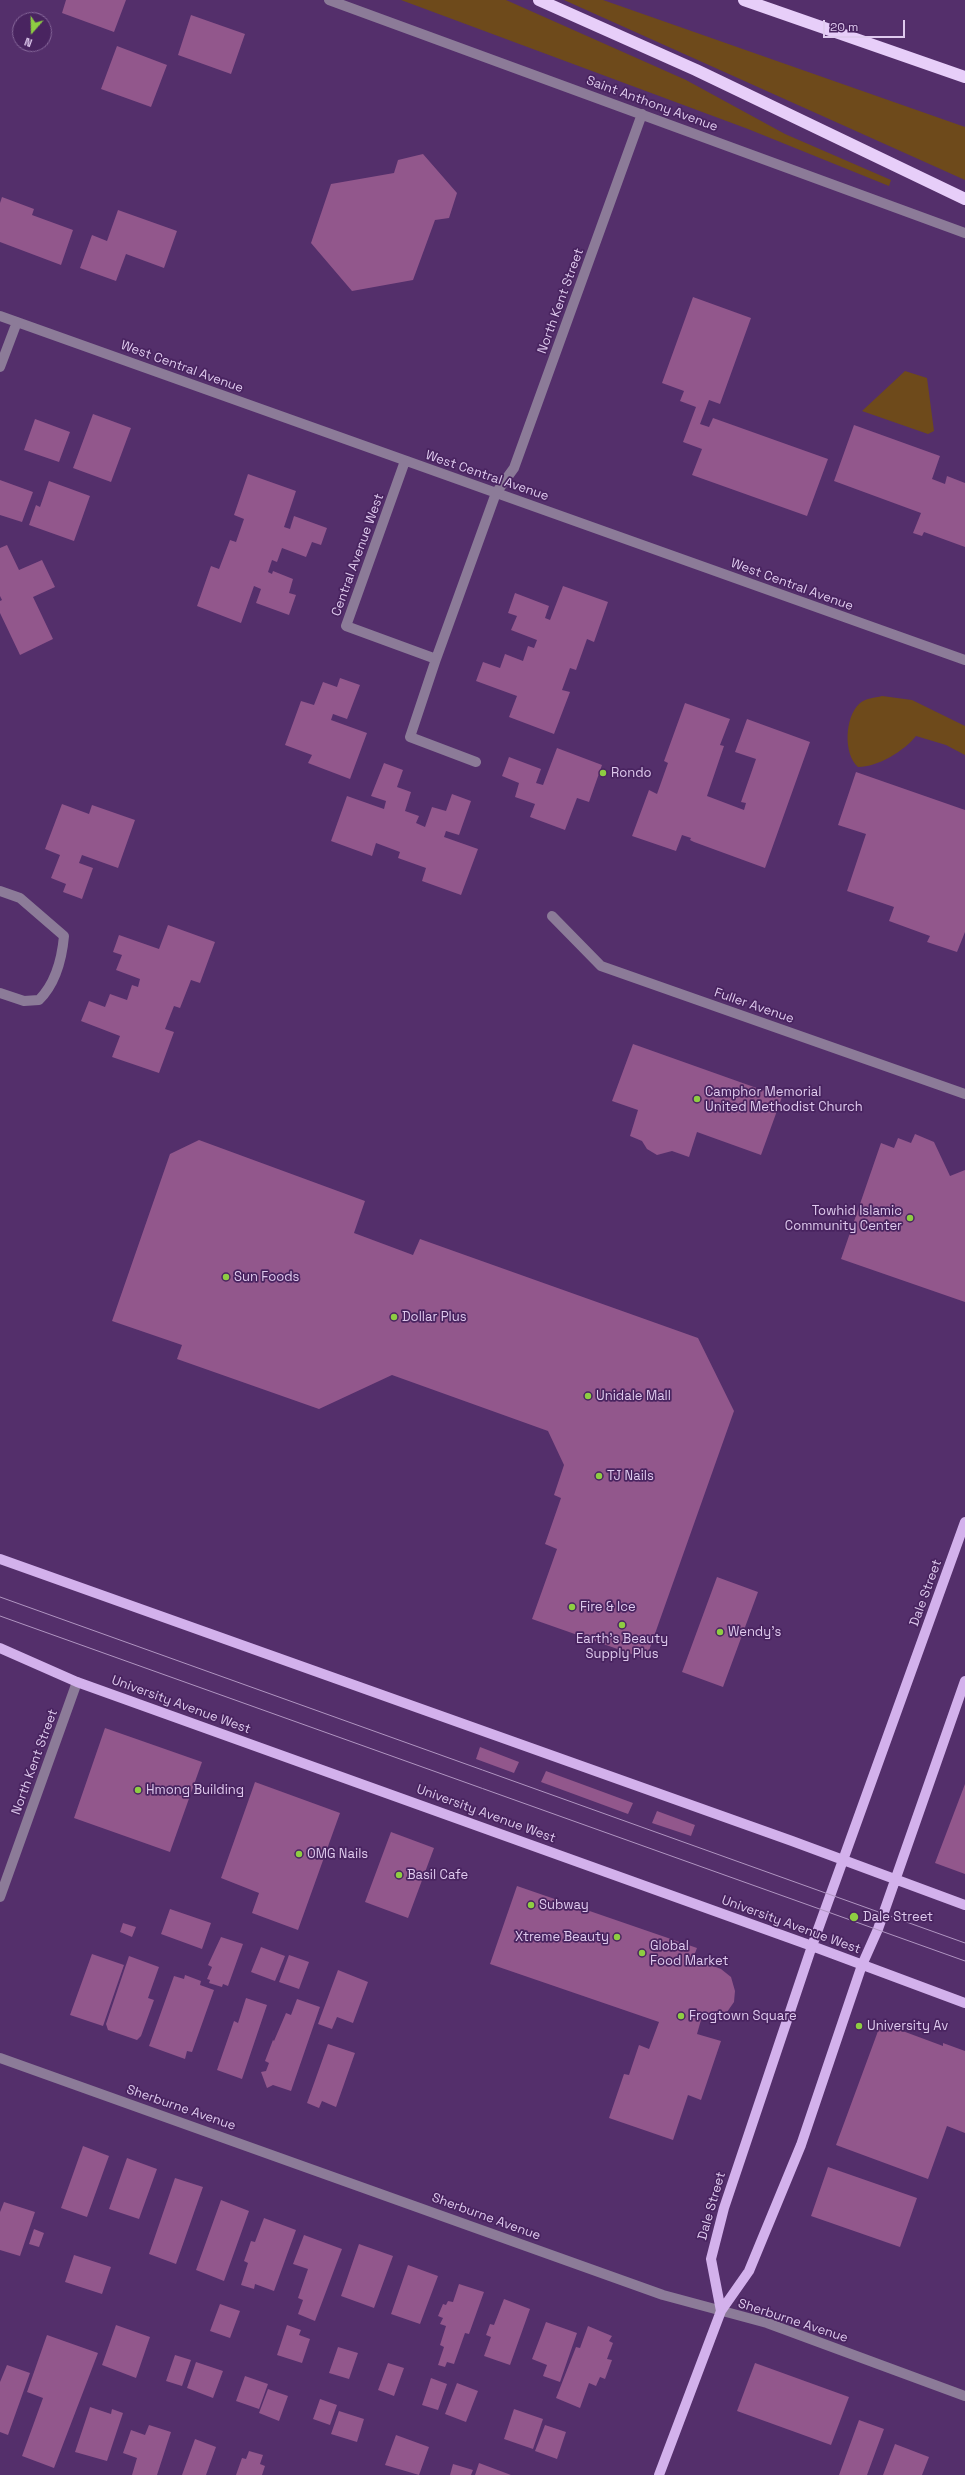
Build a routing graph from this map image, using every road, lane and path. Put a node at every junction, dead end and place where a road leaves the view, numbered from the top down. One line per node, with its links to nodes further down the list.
1 (329, 0): 5 (street, Saint Anthony Avenue)
2 (539, 0): 6 (highway)
3 (744, 0): 4 (highway)
4 (965, 76)
5 (642, 114): 7 (street, Saint Anthony Avenue); 12 (street, North Kent Street)
6 (965, 199)
7 (965, 233)
8 (0, 316): 9 (street, West Central Avenue)
9 (17, 322): 10 (street); 11 (street, West Central Avenue)
10 (0, 367)
11 (405, 462): 12 (street, West Central Avenue); 13 (street, Central Avenue West)
12 (496, 493): 13 (street); 14 (street, West Central Avenue)
13 (436, 659): 15 (street)
14 (965, 660)
15 (476, 762)
16 (0, 891): 18 (street)
17 (552, 916): 19 (street, Fuller Avenue)
18 (0, 993)
19 (965, 1094)
20 (965, 1522): 25 (main road, Dale Street)
21 (0, 1559): 25 (main road)
22 (0, 1648): 24 (main road, University Avenue West)
23 (965, 1681): 26 (main road)
24 (77, 1682): 27 (street, North Kent Street); 29 (main road, University Avenue West)
25 (844, 1860): 26 (main road); 29 (main road, Dale Street)
26 (895, 1879): 28 (main road); 30 (main road)
27 (0, 1897)
28 (965, 1905)
29 (812, 1946): 30 (main road, University Avenue West); 33 (main road, Dale Street)
30 (862, 1965): 31 (main road, University Avenue West); 33 (main road)
31 (965, 2003)
32 (0, 2058): 33 (street, Sherburne Avenue)
33 (721, 2311): 34 (street, Sherburne Avenue); 35 (main road)
34 (965, 2396)
35 (659, 2475)

